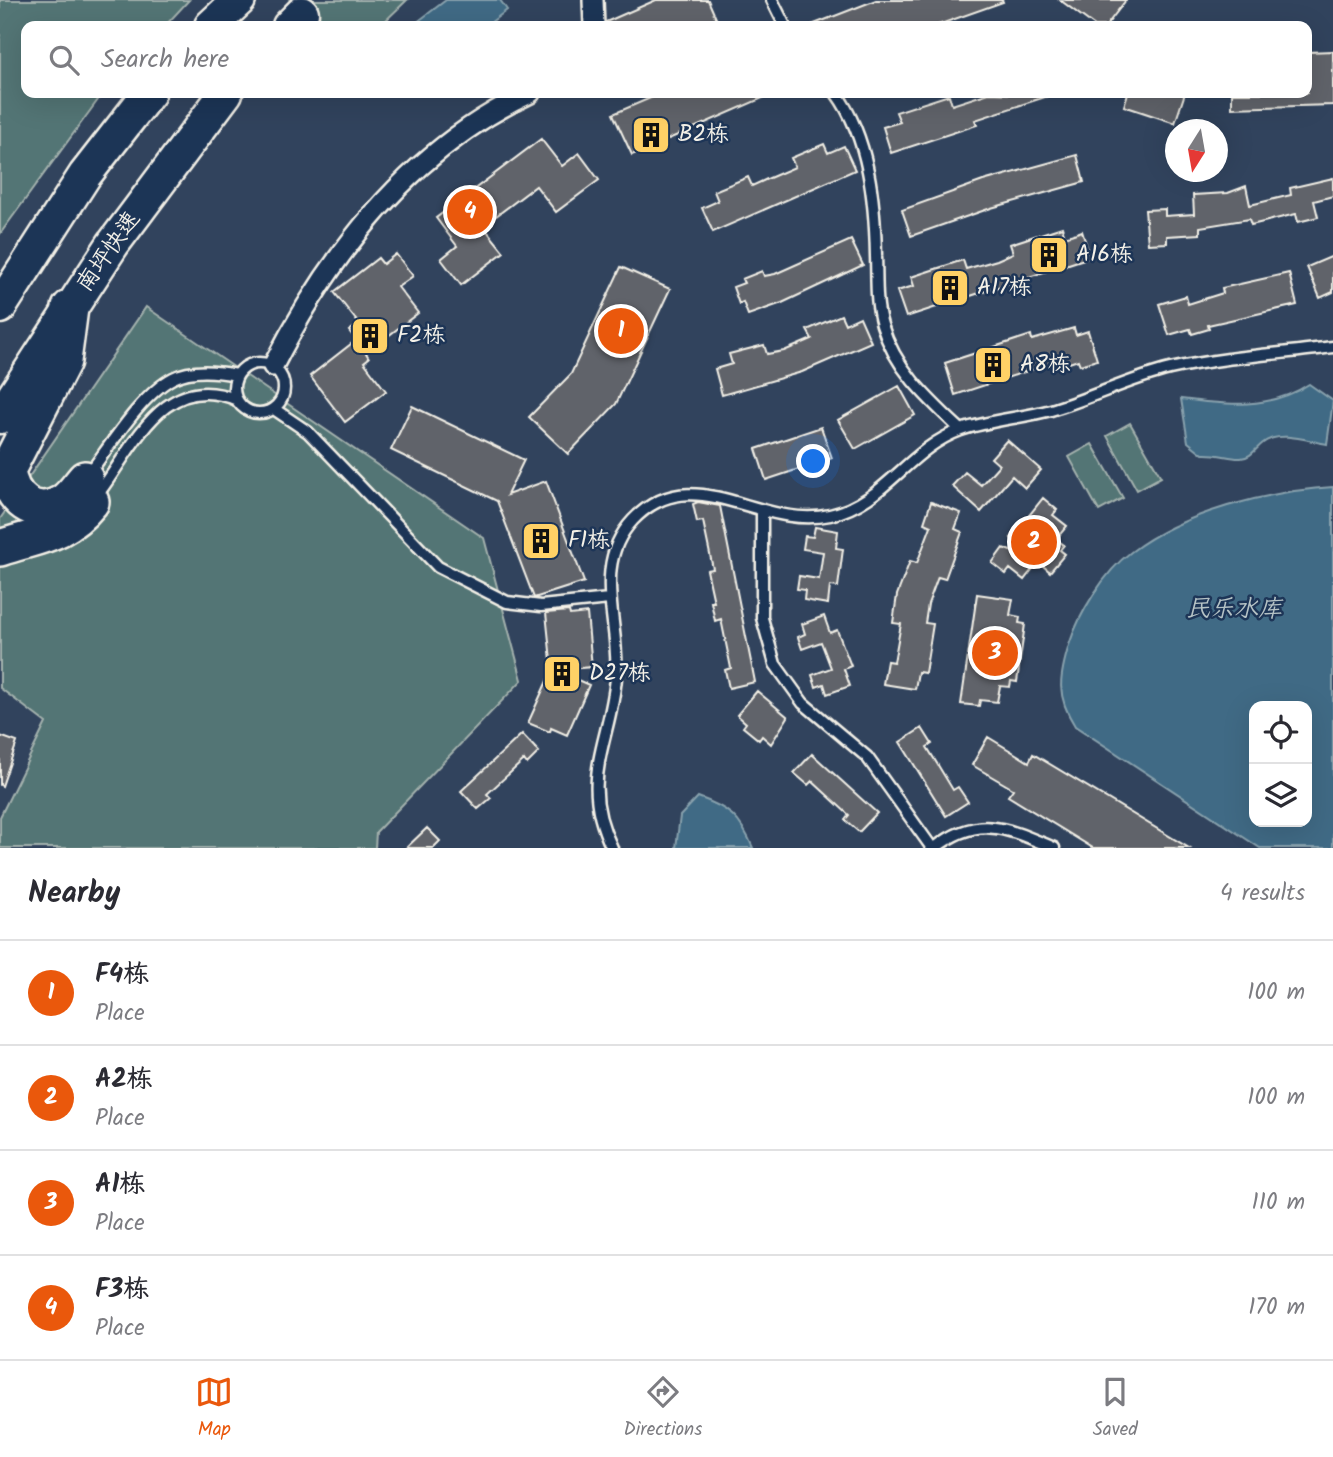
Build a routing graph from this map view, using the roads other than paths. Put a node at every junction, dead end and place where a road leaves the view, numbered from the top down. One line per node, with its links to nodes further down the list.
1 (239, 0): 4 (highway)
2 (772, 0): 6 (lane)
3 (598, 2): 5 (street)
4 (216, 21)
5 (595, 21)
6 (782, 21)
7 (145, 98): 11 (highway)
8 (222, 98): 12 (highway, 南坪快速)
9 (521, 98): 14 (street)
10 (840, 98): 19 (lane)
11 (0, 307)
12 (70, 308): 18 (highway, 南坪快速); 20 (highway)
13 (1333, 347): 19 (lane)
14 (272, 366): 15 (lane); 17 (lane)
15 (237, 375): 16 (lane); 20 (lane)
16 (237, 400): 17 (lane); 20 (lane)
17 (274, 409): 23 (lane)
18 (0, 417)
19 (961, 430): 21 (lane)
20 (93, 484): 22 (highway)
21 (762, 512): 23 (lane); 25 (lane)
22 (0, 548)
23 (609, 599): 24 (lane)
24 (612, 848)
25 (933, 848): 26 (lane)
26 (1054, 848)

